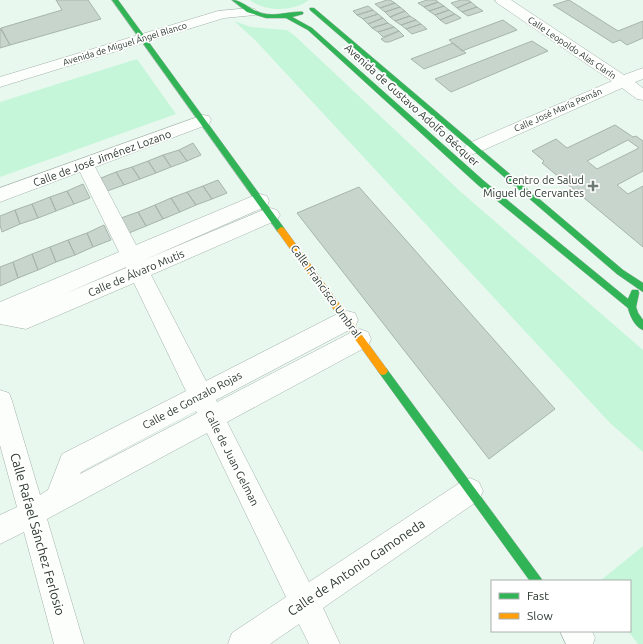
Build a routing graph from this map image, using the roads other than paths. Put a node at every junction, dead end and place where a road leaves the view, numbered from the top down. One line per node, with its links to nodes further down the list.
1 (115, 0): 7 (street, Calle Francisco Umbral)
2 (227, 0): 7 (street, Avenida de Miguel Ángel Blanco)
3 (235, 0): 5 (street)
4 (502, 0): 11 (street, Calle Leopoldo Alas Clarín)
5 (250, 12): 6 (street); 7 (street, Avenida de Miguel Ángel Blanco)
6 (287, 16): 14 (street, Avenida de Gustavo Adolfo Bécquer); 20 (street, Avenida de Gustavo Adolfo Bécquer)
7 (139, 35): 8 (street, Avenida de Miguel Ángel Blanco); 10 (street, Avenida de Miguel Ángel Blanco); 13 (street, Calle Francisco Umbral)
8 (0, 72)
9 (643, 73): 11 (street, Calle José María Pemán)
10 (0, 82)
11 (623, 82): 12 (street, Calle Leopoldo Alas Clarín); 14 (street, Calle José María Pemán)
12 (643, 95)
13 (203, 120): 15 (street, Calle de José Jiménez Lozano); 17 (street, Calle Francisco Umbral)
14 (473, 148): 19 (street, Avenida de Gustavo Adolfo Bécquer)
15 (85, 164): 16 (street, Calle de José Jiménez Lozano); 18 (street, Calle de Juan Gelman)
16 (0, 195)
17 (265, 208): 18 (street, Calle de Álvaro Mutis); 24 (street, Calle Francisco Umbral)
18 (135, 264): 21 (street, Calle de Álvaro Mutis); 22 (street, Calle de Álvaro Mutis); 25 (street, Calle de Juan Gelman)
19 (643, 288): 20 (street)
20 (630, 306): 23 (street, Avenida de Gustavo Adolfo Bécquer)
21 (0, 312)
22 (0, 315)
23 (643, 326)
24 (354, 329): 25 (street, Calle de Gonzalo Rojas); 27 (street); 28 (street, Calle Francisco Umbral)
25 (201, 395): 27 (street, Calle de Juan Gelman); 29 (street, Calle de Gonzalo Rojas)
26 (0, 401): 30 (street, Calle Rafael Sánchez Ferlosio)
27 (213, 418): 29 (street); 33 (street, Calle de Juan Gelman)
28 (470, 491): 32 (street, Calle Francisco Umbral); 33 (street, Calle de Antonio Gamoneda)
29 (58, 499): 30 (street)
30 (32, 513): 31 (street); 34 (street, Calle Rafael Sánchez Ferlosio)
31 (0, 530)
32 (536, 580)
33 (305, 602): 35 (street, Calle de Antonio Gamoneda); 36 (street, Calle de Juan Gelman)
34 (69, 644)
35 (243, 644)
36 (325, 644)

